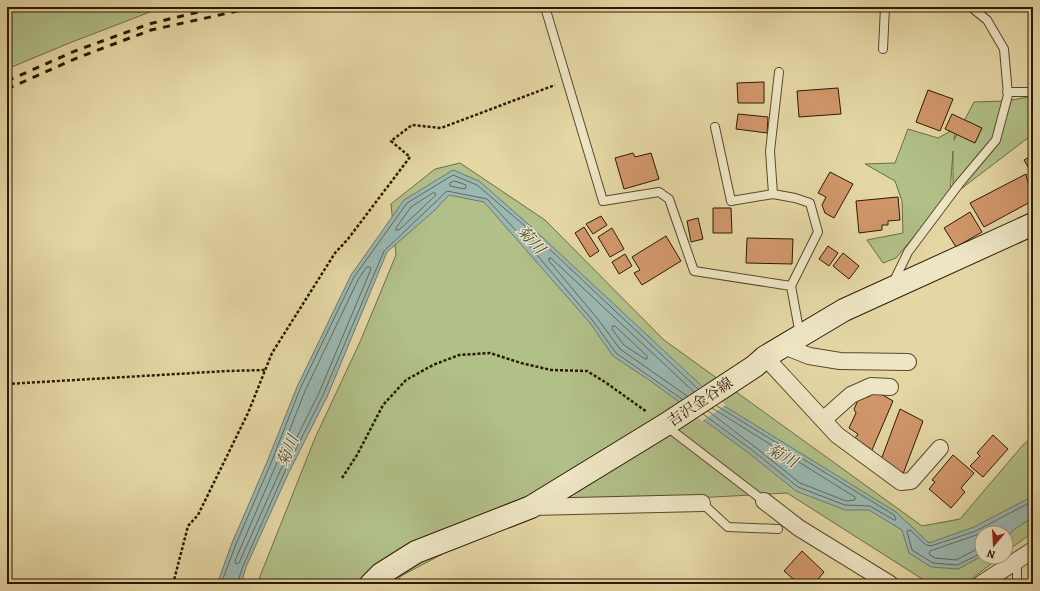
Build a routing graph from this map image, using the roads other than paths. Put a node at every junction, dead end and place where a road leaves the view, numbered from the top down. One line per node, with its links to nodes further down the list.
1 (546, 7): 11 (lane)
2 (885, 7): 4 (lane)
3 (971, 7): 6 (lane)
4 (883, 49)
5 (779, 72): 9 (lane)
6 (1007, 92): 7 (lane); 12 (lane)
7 (1033, 92)
8 (715, 127): 9 (lane)
9 (773, 194): 11 (lane)
10 (1033, 224): 12 (main road, 吉沢金谷線)
11 (791, 286): 13 (lane)
12 (890, 289): 13 (main road, 吉沢金谷線)
13 (792, 341): 14 (main road, 吉沢金谷線); 15 (street)
14 (760, 362): 17 (street); 18 (main road, 吉沢金谷線)
15 (908, 362)
16 (890, 387): 17 (street)
17 (823, 420): 19 (street)
18 (667, 424): 20 (lane); 22 (main road, 吉沢金谷線)
19 (940, 448)
20 (764, 501): 27 (street)
21 (702, 503): 22 (street); 23 (lane)
22 (531, 507): 26 (main road, 吉沢金谷線)
23 (778, 529)
24 (1033, 550): 25 (street)
25 (1017, 560): 28 (street); 29 (lane)
26 (371, 584)
27 (890, 584)
28 (981, 584)
29 (1017, 584)

